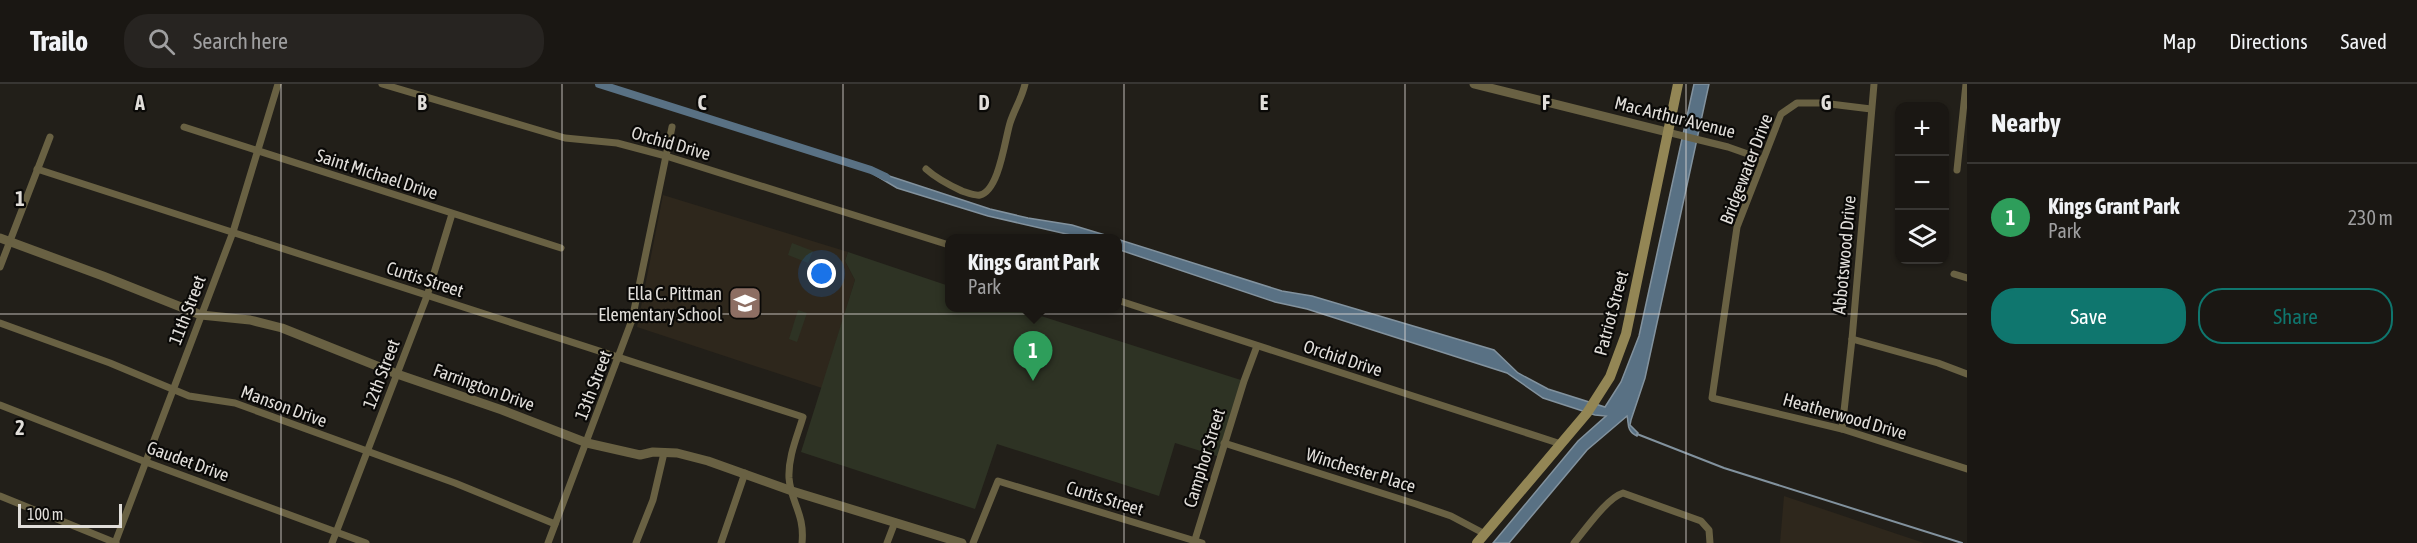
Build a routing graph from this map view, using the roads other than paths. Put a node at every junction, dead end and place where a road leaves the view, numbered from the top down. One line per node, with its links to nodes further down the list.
1 (278, 84): 13 (street, 11th Street)
2 (382, 84): 14 (street, Orchid Drive)
3 (1024, 84): 17 (street)
4 (1474, 84): 11 (street, Mac Arthur Avenue)
5 (1678, 84): 11 (main road, Patriot Street)
6 (1874, 84): 8 (street, Abbotswood Drive)
7 (1966, 84): 18 (street)
8 (1871, 109): 15 (street, Bridgewater Drive); 31 (street, Abbotswood Drive)
9 (184, 127): 13 (street, Saint Michael Drive)
10 (672, 127): 14 (street, 13th Street)
11 (1667, 132): 15 (street, Mac Arthur Avenue); 42 (main road, Patriot Street)
12 (50, 137): 16 (street)
13 (258, 152): 19 (street, Saint Michael Drive); 20 (street, 11th Street)
14 (666, 156): 22 (street, Orchid Drive); 33 (street, 13th Street)
15 (1762, 159): 37 (street, Bridgewater Drive)
16 (38, 169): 20 (street, Curtis Street); 21 (street)
17 (926, 169)
18 (1957, 170)
19 (452, 214): 23 (street, Saint Michael Drive); 27 (street, 12th Street)
20 (233, 232): 27 (street, Curtis Street); 29 (street, 11th Street)
21 (4, 240): 24 (street); 29 (street, Farrington Drive)
22 (945, 244)
23 (561, 248)
24 (0, 267)
25 (1954, 274): 26 (street)
26 (1967, 278)
27 (427, 296): 33 (street, Curtis Street); 34 (street, 12th Street)
28 (1122, 302): 32 (street, Orchid Drive)
29 (201, 315): 34 (street, Farrington Drive); 36 (street, 11th Street)
30 (0, 323): 36 (street, Manson Drive)
31 (1852, 339): 35 (street); 39 (street, Abbotswood Drive)
32 (1257, 346): 41 (street, Camphor Street); 42 (street, Orchid Drive)
33 (619, 357): 40 (street, 13th Street); 48 (street, Curtis Street)
34 (397, 374): 40 (street, Farrington Drive); 43 (street, 12th Street)
35 (1967, 374)
36 (173, 390): 43 (street, Manson Drive); 45 (street, 11th Street)
37 (1713, 398): 39 (street, Heatherwood Drive)
38 (0, 405): 45 (street, Gaudet Drive)
39 (1842, 429): 46 (street, Heatherwood Drive)
40 (587, 443): 44 (street, Farrington Drive); 51 (street, 13th Street)
41 (1224, 444): 53 (street, Winchester Place); 54 (street, Camphor Street)
42 (1561, 444): 53 (main road, Patriot Street)
43 (366, 452): 51 (street, Manson Drive); 52 (street, 12th Street)
44 (664, 453): 47 (street, Farrington Drive); 59 (street)
45 (146, 462): 52 (street, Gaudet Drive); 55 (street, 11th Street)
46 (1967, 469)
47 (745, 473): 48 (street, Farrington Drive); 60 (street)
48 (792, 491): 50 (street, Farrington Drive); 61 (street)
49 (0, 496): 55 (street)
50 (895, 522): 62 (street); 63 (street, Farrington Drive)
51 (555, 524): 58 (street, 13th Street)
52 (336, 532): 56 (street, 12th Street); 57 (street, Gaudet Drive)
53 (1485, 534): 65 (main road, Patriot Street)
54 (1197, 542): 64 (street, Curtis Street)
55 (116, 543)
56 (332, 543)
57 (366, 543)
58 (548, 543)
59 (636, 543)
60 (721, 543)
61 (801, 543)
62 (887, 543)
63 (962, 543)
64 (973, 543)
65 (1477, 543)
66 (1574, 543): 67 (street)
67 (1710, 543)

